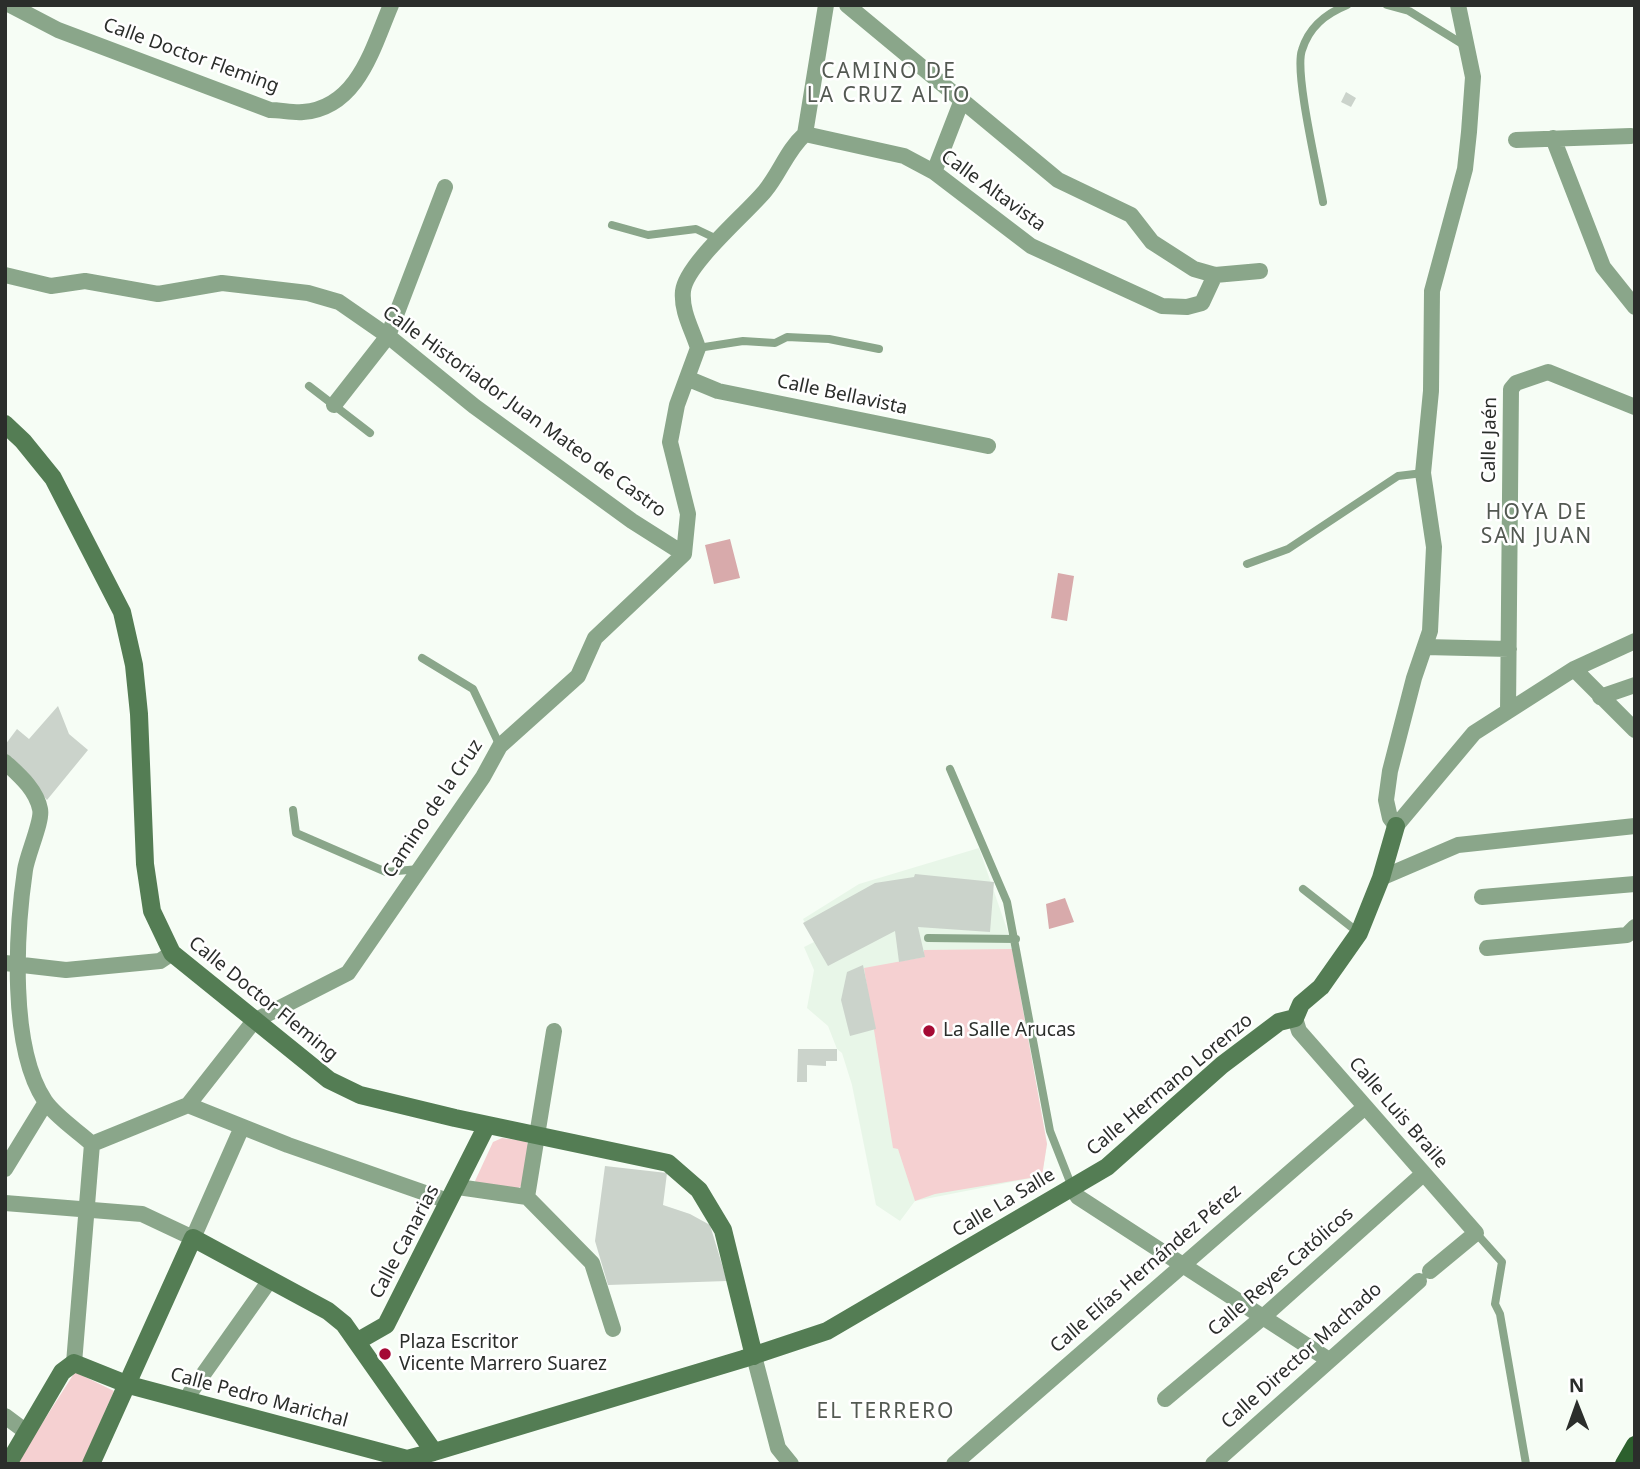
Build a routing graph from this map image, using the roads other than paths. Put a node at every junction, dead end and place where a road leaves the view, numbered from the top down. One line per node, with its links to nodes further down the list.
1 (10, 5): 2 (street, Calle Doctor Fleming)
2 (391, 5)
3 (826, 5): 10 (street)
4 (847, 5): 9 (street)
5 (1347, 5): 16 (lane)
6 (1387, 5): 8 (lane)
7 (1459, 8): 8 (street)
8 (1466, 47): 33 (street)
9 (962, 100): 14 (street); 21 (street)
10 (805, 134): 14 (street, Calle Altavista); 18 (street)
11 (1631, 136): 12 (street)
12 (1553, 138): 13 (street); 22 (street)
13 (1516, 140)
14 (934, 172): 21 (street, Calle Altavista)
15 (445, 187): 23 (street)
16 (1322, 202)
17 (612, 225): 18 (lane)
18 (720, 241): 24 (street)
19 (1260, 271): 21 (street)
20 (5, 275): 23 (street, Calle Historiador Juan Mateo de Castro)
21 (1215, 275)
22 (1635, 307)
23 (387, 337): 28 (street); 34 (street, Calle Historiador Juan Mateo de Castro)
24 (698, 348): 25 (lane); 26 (street)
25 (879, 349)
26 (688, 379): 32 (street, Calle Bellavista); 34 (street)
27 (309, 386): 28 (lane)
28 (334, 405): 31 (lane)
29 (1635, 407): 38 (street, Calle Jaén)
30 (5, 424): 61 (street, Calle Doctor Fleming)
31 (370, 433)
32 (988, 446)
33 (1423, 473): 35 (lane); 37 (street)
34 (684, 554): 45 (street, Camino de la Cruz)
35 (1248, 564)
36 (1635, 641): 40 (street)
37 (1425, 647): 38 (street); 50 (street)
38 (1509, 649): 43 (street, Calle Jaén)
39 (422, 658): 45 (lane)
40 (1574, 670): 42 (street); 43 (street)
41 (1635, 685): 42 (street)
42 (1600, 697): 44 (street)
43 (1508, 711): 50 (street)
44 (1635, 730)
45 (500, 746): 51 (street, Camino de la Cruz)
46 (5, 762): 62 (street)
47 (950, 769): 59 (lane, Calle La Salle)
48 (293, 810): 51 (lane)
49 (1635, 826): 52 (street)
50 (1396, 827): 52 (street)
51 (419, 869): 64 (street, Camino de la Cruz)
52 (1381, 878): 57 (street)
53 (1635, 884): 55 (street)
54 (1303, 889): 57 (lane)
55 (1482, 897)
56 (1635, 928): 60 (street)
57 (1359, 933): 63 (street)
58 (928, 938): 59 (lane)
59 (1016, 939): 75 (lane, Calle La Salle)
60 (1487, 948)
61 (172, 953): 62 (street); 64 (street, Calle Doctor Fleming)
62 (11, 965): 66 (street)
63 (1295, 1018): 68 (street, Calle Luis Braile); 75 (street, Calle Hermano Lorenzo)
64 (254, 1021): 67 (street); 69 (street, Calle Doctor Fleming)
65 (555, 1031): 71 (street)
66 (46, 1102): 72 (street); 73 (street)
67 (188, 1105): 70 (street); 72 (street)
68 (1365, 1107): 74 (street, Calle Luis Braile); 82 (street, Calle Elías Hernández Pérez)
69 (488, 1125): 71 (street, Calle Doctor Fleming); 76 (street, Calle Canarias)
70 (242, 1127): 76 (street); 81 (street)
71 (538, 1135): 77 (street); 87 (street, Calle Doctor Fleming)
72 (92, 1144): 79 (street)
73 (5, 1169)
74 (1423, 1174): 80 (street, Calle Luis Braile); 84 (street, Calle Reyes Católicos)
75 (1072, 1188): 82 (street); 87 (street, Calle La Salle)
76 (453, 1194): 77 (street); 86 (street, Calle Canarias)
77 (527, 1197): 85 (street)
78 (5, 1203): 79 (street)
79 (87, 1210): 81 (street); 89 (street)
80 (1476, 1233): 88 (street, Calle Director Machado); 103 (lane)
81 (193, 1238): 83 (street); 90 (street)
82 (1183, 1265): 84 (street); 101 (street, Calle Elías Hernández Pérez)
83 (270, 1280): 86 (street); 92 (street)
84 (1263, 1317): 88 (street); 91 (street, Calle Reyes Católicos)
85 (613, 1329)
86 (358, 1341): 96 (street)
87 (754, 1356): 96 (street, Calle La Salle); 100 (street)
88 (1329, 1360): 102 (street, Calle Director Machado)
89 (74, 1363): 90 (street, Calle Pedro Marichal); 94 (street)
90 (129, 1385): 92 (street, Calle Pedro Marichal); 99 (street)
91 (1165, 1399)
92 (188, 1400): 96 (street, Calle Pedro Marichal)
93 (5, 1416): 94 (street)
94 (25, 1431): 98 (street)
95 (1635, 1445): 104 (main road)
96 (434, 1452)
97 (1635, 1458): 105 (main road)
98 (8, 1464)
99 (91, 1464)
100 (791, 1464)
101 (954, 1464)
102 (1213, 1464)
103 (1526, 1464)
104 (1624, 1464)
105 (1630, 1464)

